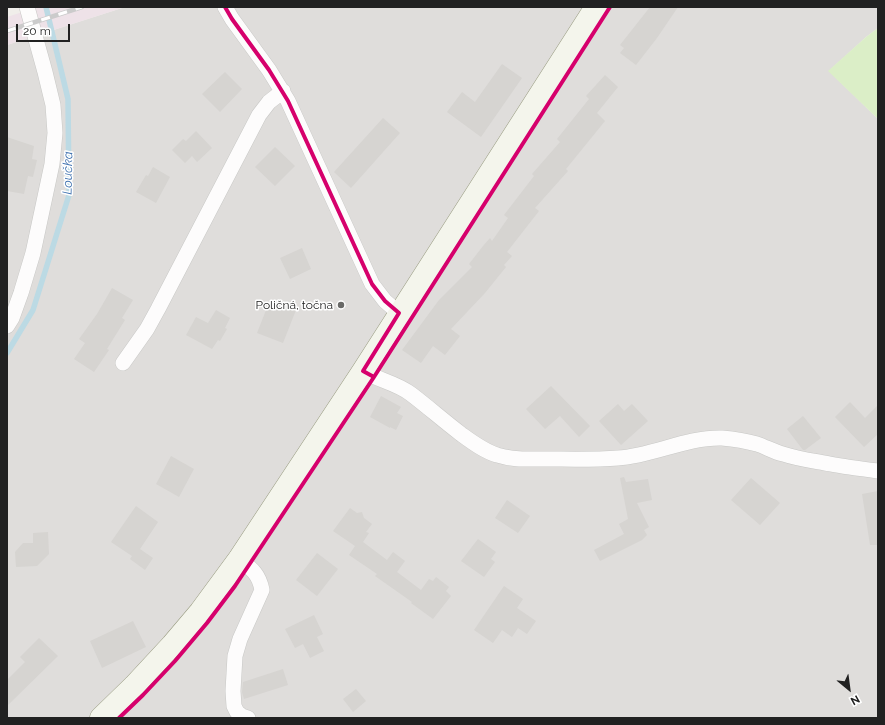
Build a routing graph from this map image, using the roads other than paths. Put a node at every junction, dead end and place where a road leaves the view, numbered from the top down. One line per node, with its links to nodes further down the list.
1 (27, 7): 6 (street)
2 (225, 7): 4 (street)
3 (596, 7): 5 (main road)
4 (283, 91): 5 (street); 7 (street)
5 (400, 313): 8 (main road)
6 (7, 326)
7 (123, 364)
8 (362, 371): 9 (street); 10 (main road)
9 (878, 470)
10 (239, 559): 11 (main road); 12 (street)
11 (101, 718)
12 (248, 718)

